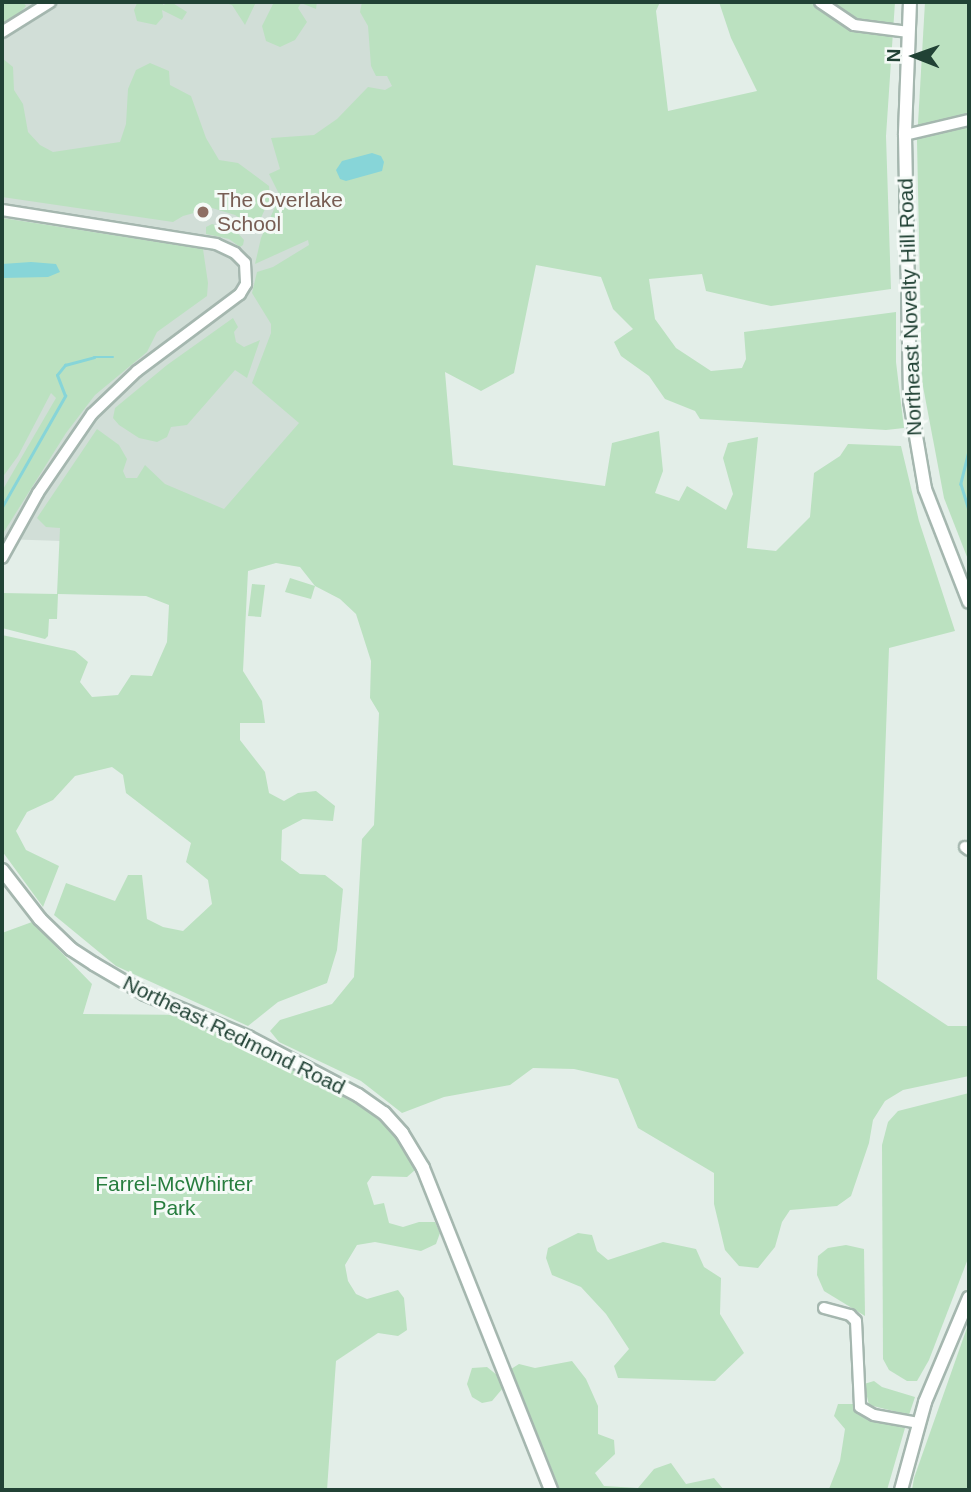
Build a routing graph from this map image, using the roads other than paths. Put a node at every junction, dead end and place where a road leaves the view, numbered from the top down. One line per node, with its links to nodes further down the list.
1 (50, 2): 4 (street)
2 (820, 2): 5 (street)
3 (910, 2): 5 (street, Northeast Novelty Hill Road)
4 (2, 32)
5 (909, 32): 7 (street, Northeast Novelty Hill Road)
6 (969, 120): 7 (street)
7 (905, 135): 10 (street, Northeast Novelty Hill Road)
8 (2, 210): 9 (street)
9 (2, 558)
10 (969, 602)
11 (2, 870): 15 (street, Northeast Redmond Road)
12 (968, 1303): 14 (street)
13 (824, 1308): 14 (street)
14 (919, 1423): 16 (street)
15 (551, 1490)
16 (901, 1490)

